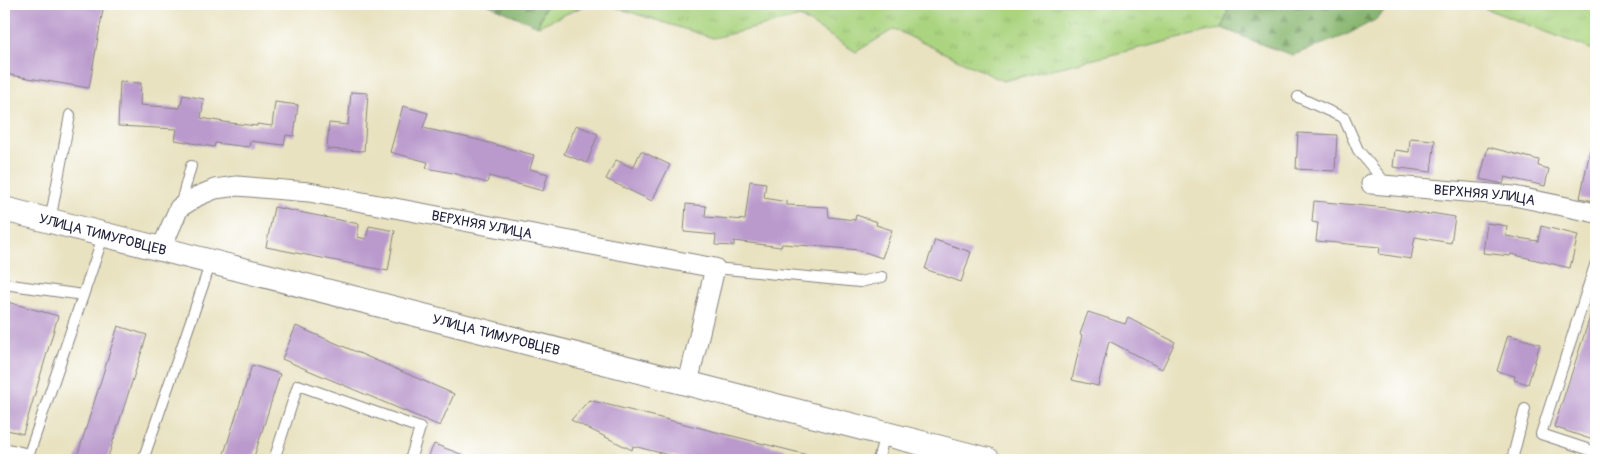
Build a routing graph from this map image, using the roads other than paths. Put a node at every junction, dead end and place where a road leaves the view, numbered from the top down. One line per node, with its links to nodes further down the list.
1 (1298, 97): 4 (lane)
2 (70, 115): 8 (lane)
3 (191, 166): 5 (lane)
4 (1379, 185): 7 (street, ВЕРХНЯЯ УЛИЦА)
5 (179, 208): 10 (street); 13 (street, ВЕРХНЯЯ УЛИЦА)
6 (4, 209): 8 (street, УЛИЦА ТИМУРОВЦЕВ)
7 (1596, 213)
8 (50, 220): 9 (street, УЛИЦА ТИМУРОВЦЕВ)
9 (104, 234): 10 (street, УЛИЦА ТИМУРОВЦЕВ); 16 (lane)
10 (161, 249): 11 (street, УЛИЦА ТИМУРОВЦЕВ)
11 (211, 262): 17 (street, УЛИЦА ТИМУРОВЦЕВ); 22 (lane)
12 (1596, 262): 21 (lane)
13 (715, 268): 14 (lane); 17 (street)
14 (882, 277)
15 (4, 284): 16 (lane)
16 (83, 296): 20 (lane)
17 (688, 383): 19 (street, УЛИЦА ТИМУРОВЦЕВ)
18 (1525, 409): 27 (lane)
19 (885, 434): 25 (lane); 26 (street, УЛИЦА ТИМУРОВЦЕВ)
20 (4, 448)
21 (1596, 452)
22 (143, 460)
23 (274, 460): 24 (lane)
24 (410, 460)
25 (878, 460)
26 (988, 460)
27 (1512, 460)

